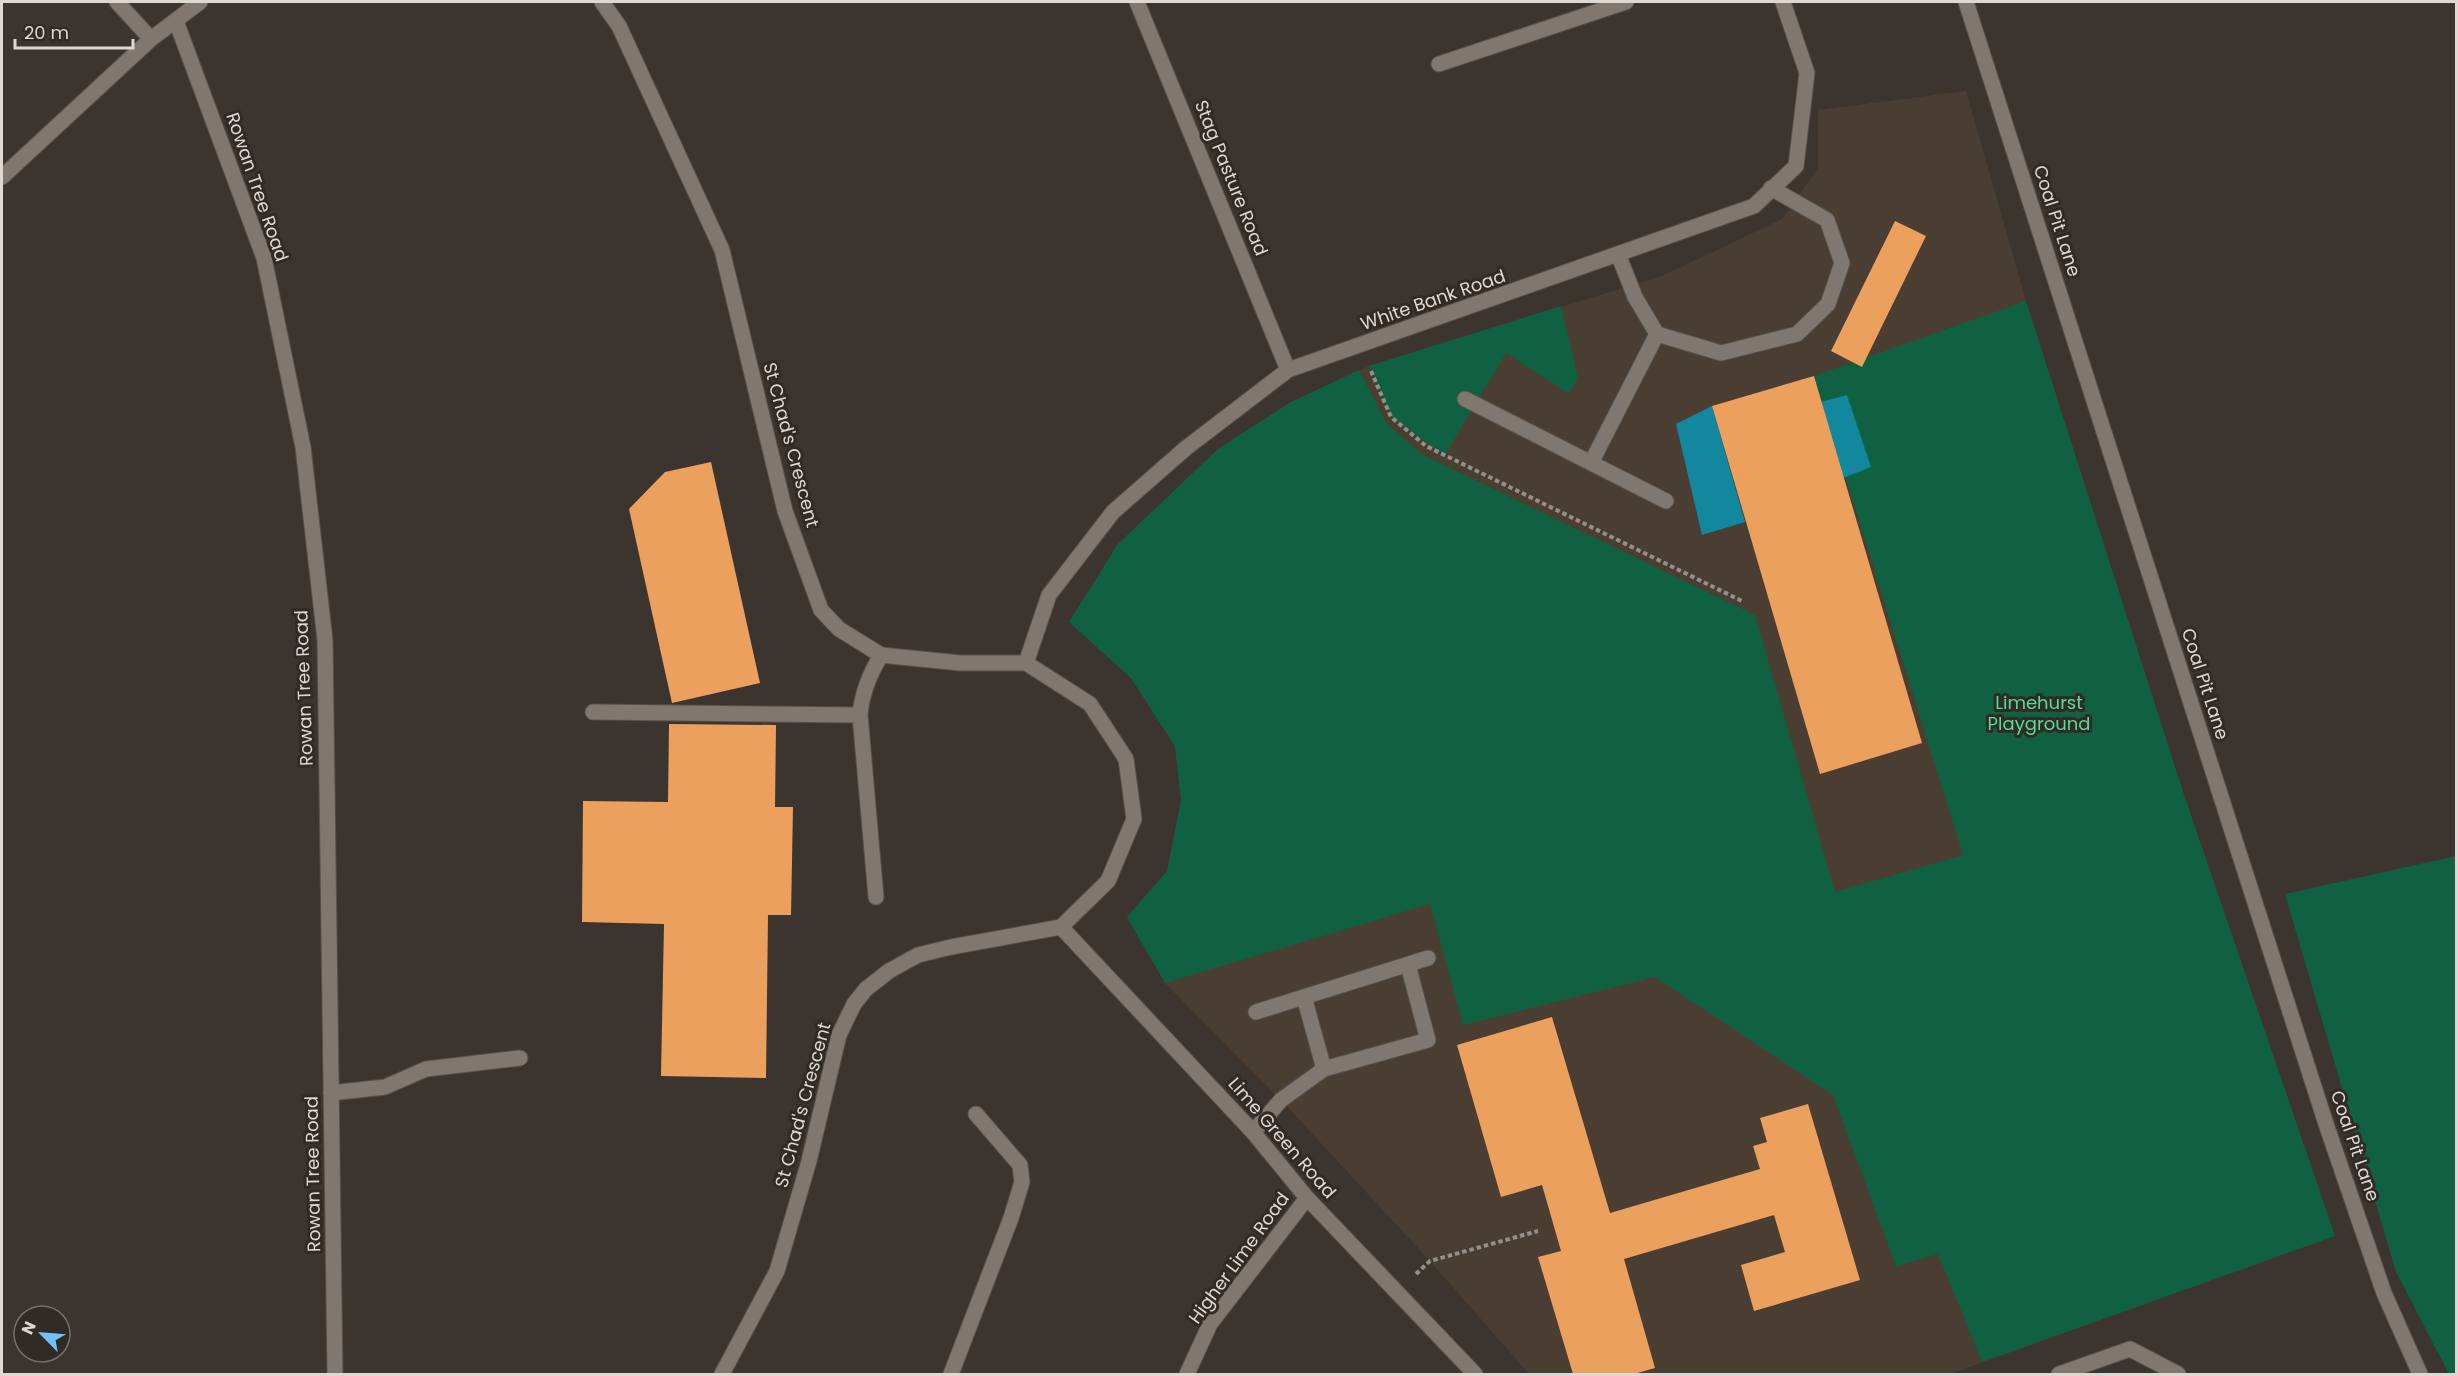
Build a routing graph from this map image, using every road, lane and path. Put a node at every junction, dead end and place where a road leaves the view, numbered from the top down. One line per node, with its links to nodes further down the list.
1 (117, 2): 9 (street)
2 (200, 2): 8 (street)
3 (602, 2): 21 (street, St Chad's Crescent)
4 (1137, 2): 16 (street, Stag Pasture Road)
5 (1626, 2): 10 (street)
6 (1783, 2): 12 (street, White Bank Road)
7 (1965, 2): 46 (street, Coal Pit Lane)
8 (176, 21): 9 (street); 33 (street, Rowan Tree Road)
9 (151, 39): 11 (street)
10 (1439, 64)
11 (2, 177)
12 (1771, 188): 13 (street, White Bank Road); 14 (street)
13 (1618, 254): 14 (street); 15 (street, White Bank Road)
14 (1657, 334): 18 (street)
15 (1360, 346): 16 (street, White Bank Road); 20 (path)
16 (1288, 370): 22 (street, White Bank Road)
17 (1465, 399): 18 (street)
18 (1591, 463): 19 (street)
19 (1666, 501)
20 (1742, 601)
21 (881, 655): 22 (street, St Chad's Crescent); 24 (street)
22 (1026, 663): 26 (street)
23 (593, 712): 24 (street)
24 (860, 715): 25 (street)
25 (876, 897)
26 (1061, 927): 35 (street, Lime Green Road); 40 (street, St Chad's Crescent)
27 (1428, 958): 28 (street)
28 (1408, 965): 29 (street); 32 (street)
29 (1304, 997): 30 (street); 32 (street)
30 (1256, 1012)
31 (520, 1058): 33 (street)
32 (1324, 1069): 35 (street)
33 (331, 1093): 39 (street, Rowan Tree Road)
34 (976, 1114): 41 (street)
35 (1253, 1132): 36 (street, Lime Green Road)
36 (1307, 1198): 38 (street, Lime Green Road); 42 (street, Higher Lime Road)
37 (1538, 1231): 38 (path)
38 (1397, 1292): 43 (street, Lime Green Road)
39 (335, 1374)
40 (722, 1374)
41 (951, 1374)
42 (1187, 1374)
43 (1474, 1374)
44 (2060, 1374): 45 (street)
45 (2178, 1374)
46 (2420, 1374)

